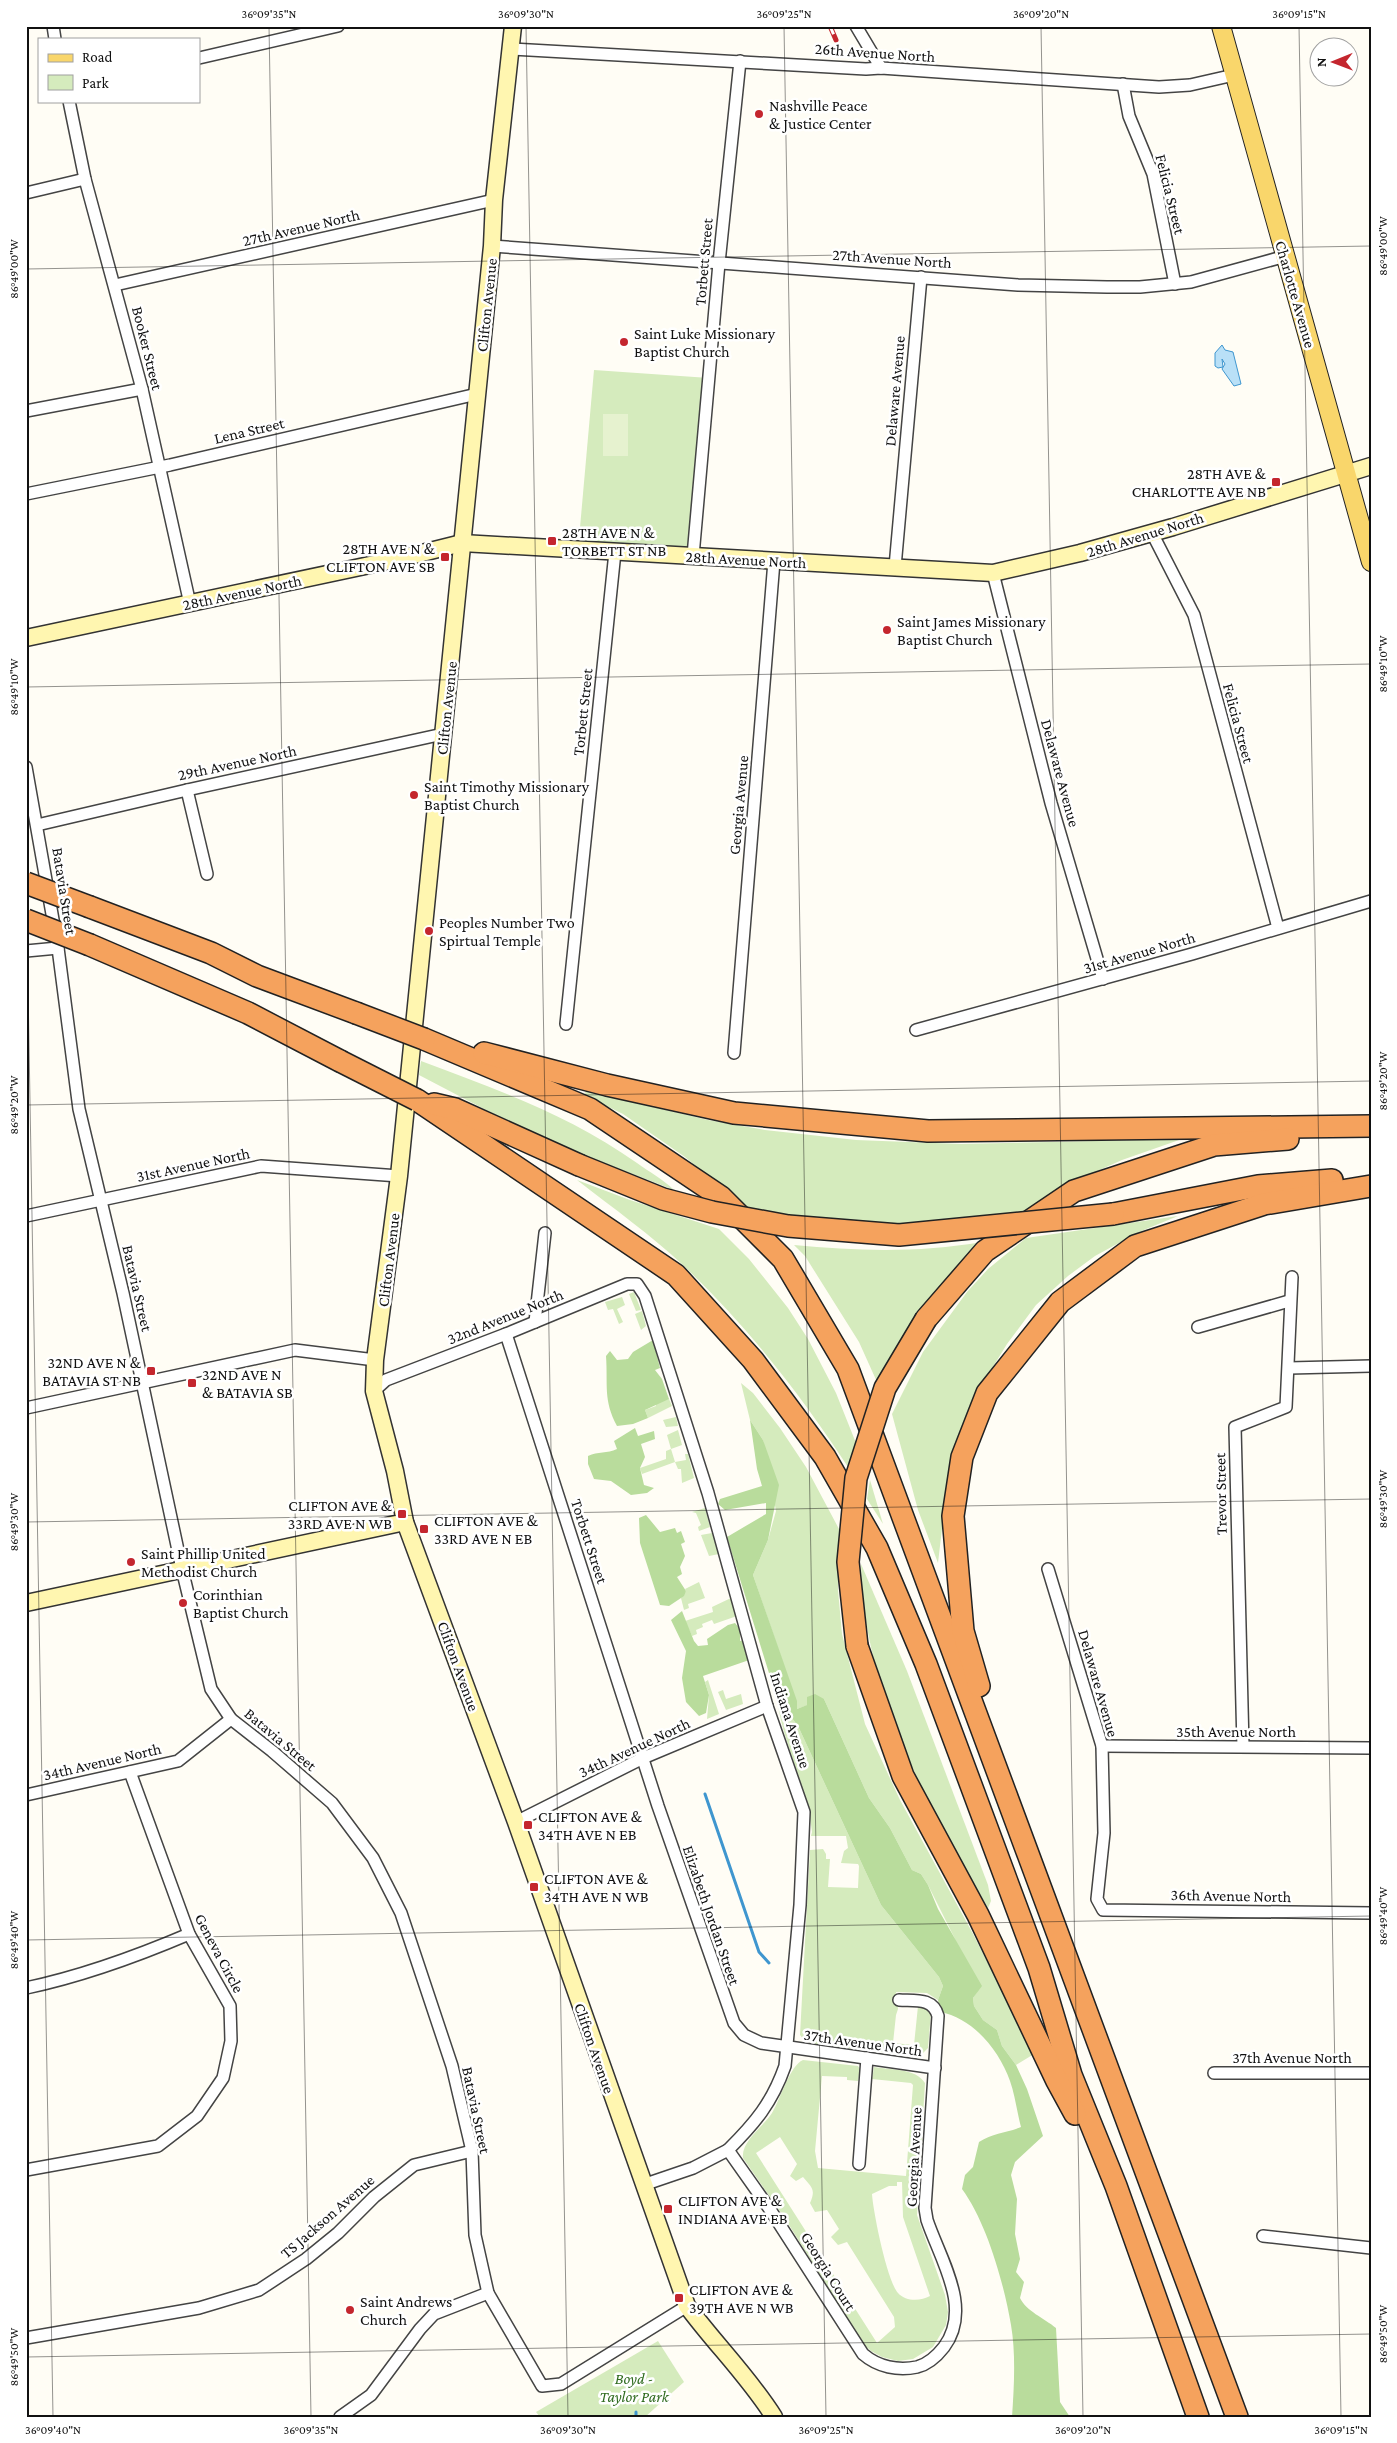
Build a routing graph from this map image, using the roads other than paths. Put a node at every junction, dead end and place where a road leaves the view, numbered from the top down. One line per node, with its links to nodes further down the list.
1 (338, 26): 6 (street)
2 (513, 26): 5 (street, Clifton Avenue)
3 (856, 26): 8 (street)
4 (1221, 26): 9 (main road, Charlotte Avenue)
5 (512, 49): 7 (street, 26th Avenue North); 14 (street, Clifton Avenue)
6 (200, 58)
7 (740, 61): 8 (street, 26th Avenue North); 17 (street, Torbett Street)
8 (881, 68): 10 (street, 26th Avenue North)
9 (1234, 75): 10 (street, 26th Avenue North); 16 (main road, Charlotte Avenue)
10 (1122, 84): 19 (street, Felicia Street)
11 (69, 102): 12 (street, Booker Street)
12 (85, 179): 13 (street); 20 (street, Booker Street)
13 (26, 193)
14 (494, 200): 15 (street, Clifton Avenue); 20 (street, 27th Avenue North)
15 (492, 246): 17 (street, 27th Avenue North); 22 (street, Clifton Avenue)
16 (1286, 256): 19 (street, 27th Avenue North); 26 (main road, Charlotte Avenue)
17 (719, 263): 18 (street, 27th Avenue North); 31 (street, Torbett Street)
18 (921, 278): 19 (street, 27th Avenue North); 34 (street, Delaware Avenue)
19 (1175, 284)
20 (115, 285): 21 (street, Booker Street)
21 (142, 389): 23 (street); 25 (street, Booker Street)
22 (477, 394): 25 (street, Lena Street); 29 (street, Clifton Avenue)
23 (26, 411)
24 (1371, 466): 26 (street, 28th Avenue North)
25 (159, 467): 27 (street, Lena Street); 36 (street, Booker Street)
26 (1346, 472): 28 (street, 28th Avenue North); 33 (main road, Charlotte Avenue)
27 (26, 494)
28 (1152, 533): 35 (street, 28th Avenue North); 46 (street, Felicia Street)
29 (462, 542): 30 (street, 28th Avenue North); 36 (street, 28th Avenue North); 38 (street, Clifton Avenue)
30 (615, 552): 31 (street, 28th Avenue North); 50 (street, Torbett Street)
31 (693, 556): 32 (street, 28th Avenue North)
32 (774, 561): 34 (street, 28th Avenue North); 53 (street, Georgia Avenue)
33 (1371, 562)
34 (895, 567): 35 (street, 28th Avenue North)
35 (993, 573): 49 (street, Delaware Avenue)
36 (190, 604): 37 (street, 28th Avenue North)
37 (26, 638)
38 (443, 734): 40 (street, 29th Avenue North); 57 (street, Clifton Avenue)
39 (26, 767): 41 (street, Batavia Street)
40 (187, 790): 41 (street, 29th Avenue North); 42 (street)
41 (38, 825): 47 (street, Batavia Street)
42 (207, 874)
43 (26, 883): 52 (highway, bridge)
44 (1371, 901): 46 (street, 31st Avenue North)
45 (26, 920): 54 (highway, bridge)
46 (1278, 928): 49 (street, 31st Avenue North)
47 (58, 948): 48 (street); 60 (street, Batavia Street)
48 (26, 951)
49 (1103, 979): 51 (street, 31st Avenue North)
50 (566, 1024)
51 (916, 1030)
52 (424, 1039): 55 (highway); 88 (highway)
53 (734, 1052)
54 (418, 1100): 58 (highway, bridge); 104 (highway)
55 (1371, 1126)
56 (1371, 1133): 104 (highway, bridge)
57 (399, 1176): 60 (street, 31st Avenue North); 69 (street, Clifton Avenue)
58 (1371, 1177)
59 (1371, 1186): 88 (highway)
60 (101, 1200): 61 (street, 31st Avenue North); 72 (street, Batavia Street)
61 (26, 1216)
62 (545, 1233): 66 (street)
63 (1292, 1277): 65 (street, Trevor Street)
64 (645, 1296): 66 (street, 32nd Avenue North); 79 (street, Indiana Avenue)
65 (1289, 1301): 67 (street); 71 (street, Trevor Street)
66 (535, 1322): 68 (street, 32nd Avenue North)
67 (1198, 1327)
68 (506, 1334): 73 (street, 32nd Avenue North); 84 (street, Torbett Street)
69 (375, 1360): 72 (street); 73 (street, Clifton Avenue)
70 (1371, 1366): 71 (street)
71 (1289, 1368): 82 (street, Trevor Street)
72 (143, 1384): 74 (street); 77 (street, Batavia Street)
73 (374, 1391): 75 (street, Clifton Avenue)
74 (26, 1408)
75 (405, 1522): 77 (street); 87 (street, Clifton Avenue)
76 (1048, 1568): 81 (street, Delaware Avenue)
77 (182, 1569): 78 (street); 80 (street, Batavia Street)
78 (26, 1603)
79 (767, 1706): 84 (street, 34th Avenue North); 94 (street, Indiana Avenue)
80 (231, 1719): 85 (street, 34th Avenue North); 100 (street, Batavia Street)
81 (1102, 1746): 82 (street, 35th Avenue North); 89 (street, Delaware Avenue)
82 (1243, 1746): 83 (street, 35th Avenue North)
83 (1371, 1748)
84 (644, 1758): 87 (street, 34th Avenue North); 94 (street, Elizabeth Jordan Street)
85 (130, 1772): 86 (street, 34th Avenue North); 91 (street, Geneva Circle)
86 (26, 1795)
87 (516, 1822): 103 (street, Clifton Avenue)
88 (1027, 1849): 114 (highway)
89 (1098, 1899): 90 (street, 36th Avenue North)
90 (1371, 1914)
91 (189, 1934): 92 (street); 102 (street, Geneva Circle)
92 (26, 1988)
93 (899, 2000): 96 (street, Georgia Avenue)
94 (787, 2048): 95 (street, 37th Avenue North); 99 (street, Indiana Avenue)
95 (867, 2058): 96 (street, 37th Avenue North); 101 (street)
96 (935, 2068): 110 (street, Georgia Avenue)
97 (1214, 2073): 98 (street, 37th Avenue North)
98 (1371, 2073)
99 (728, 2150): 103 (street); 110 (street, Georgia Court)
100 (472, 2151): 107 (street, Batavia Street); 109 (street, TS Jackson Avenue)
101 (859, 2164)
102 (26, 2170)
103 (643, 2185): 108 (street, Clifton Avenue)
104 (1116, 2186): 113 (highway)
105 (1263, 2236): 106 (street)
106 (1371, 2248)
107 (488, 2293): 108 (street, Batavia Street); 111 (street)
108 (687, 2306): 112 (street, Clifton Avenue)
109 (26, 2338)
110 (928, 2362)
111 (340, 2417)
112 (774, 2417)
113 (1198, 2417)
114 (1237, 2417)

